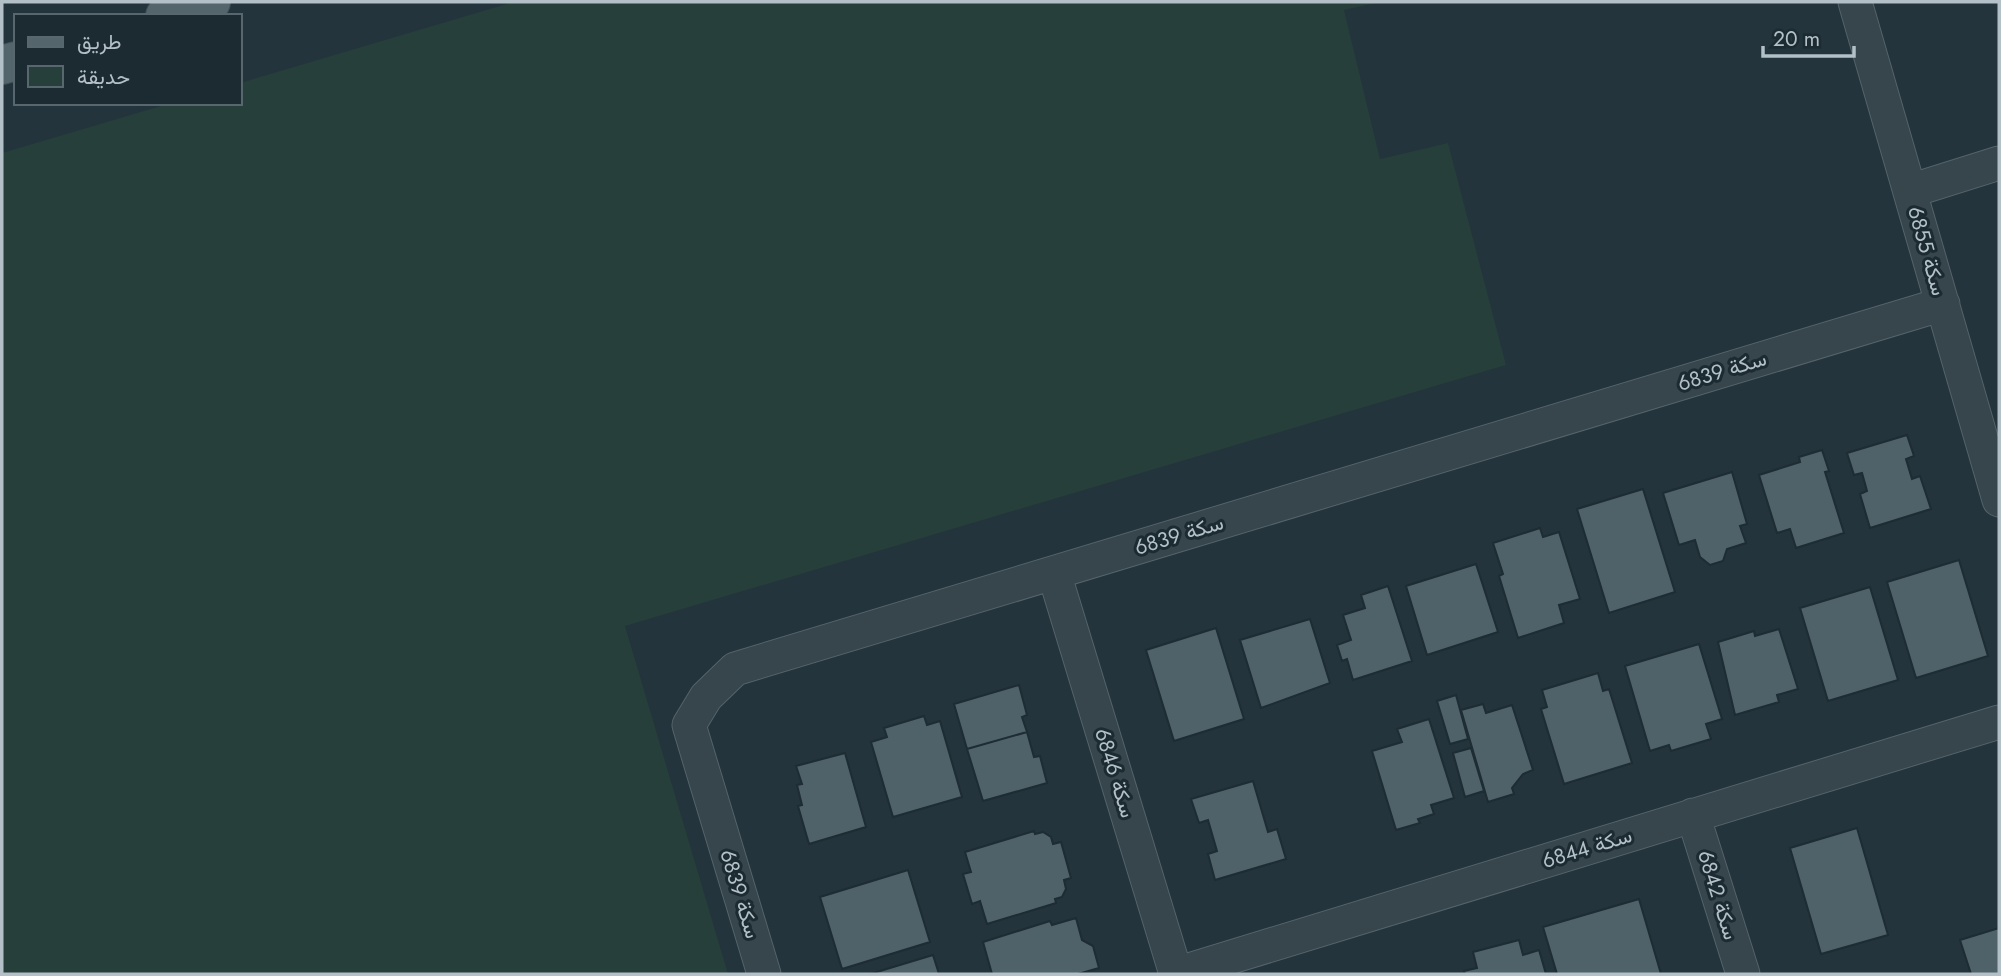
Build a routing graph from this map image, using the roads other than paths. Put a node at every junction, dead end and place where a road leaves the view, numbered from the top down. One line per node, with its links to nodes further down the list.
1 (211, 2): 3 (main road)
2 (1856, 2): 5 (street, سكة 6855)
3 (172, 14)
4 (1999, 163): 5 (street)
5 (1910, 191): 6 (street, سكة 6855)
6 (1943, 304): 7 (street, سكة 6855); 8 (street, سكة 6839)
7 (1999, 500)
8 (1054, 573): 11 (street, سكة 6839); 12 (street, سكة 6846)
9 (1999, 722): 10 (street, سكة 6844)
10 (1693, 815): 12 (street, سكة 6844); 13 (street, سكة 6842)
11 (765, 974)
12 (1176, 974)
13 (1743, 974)

